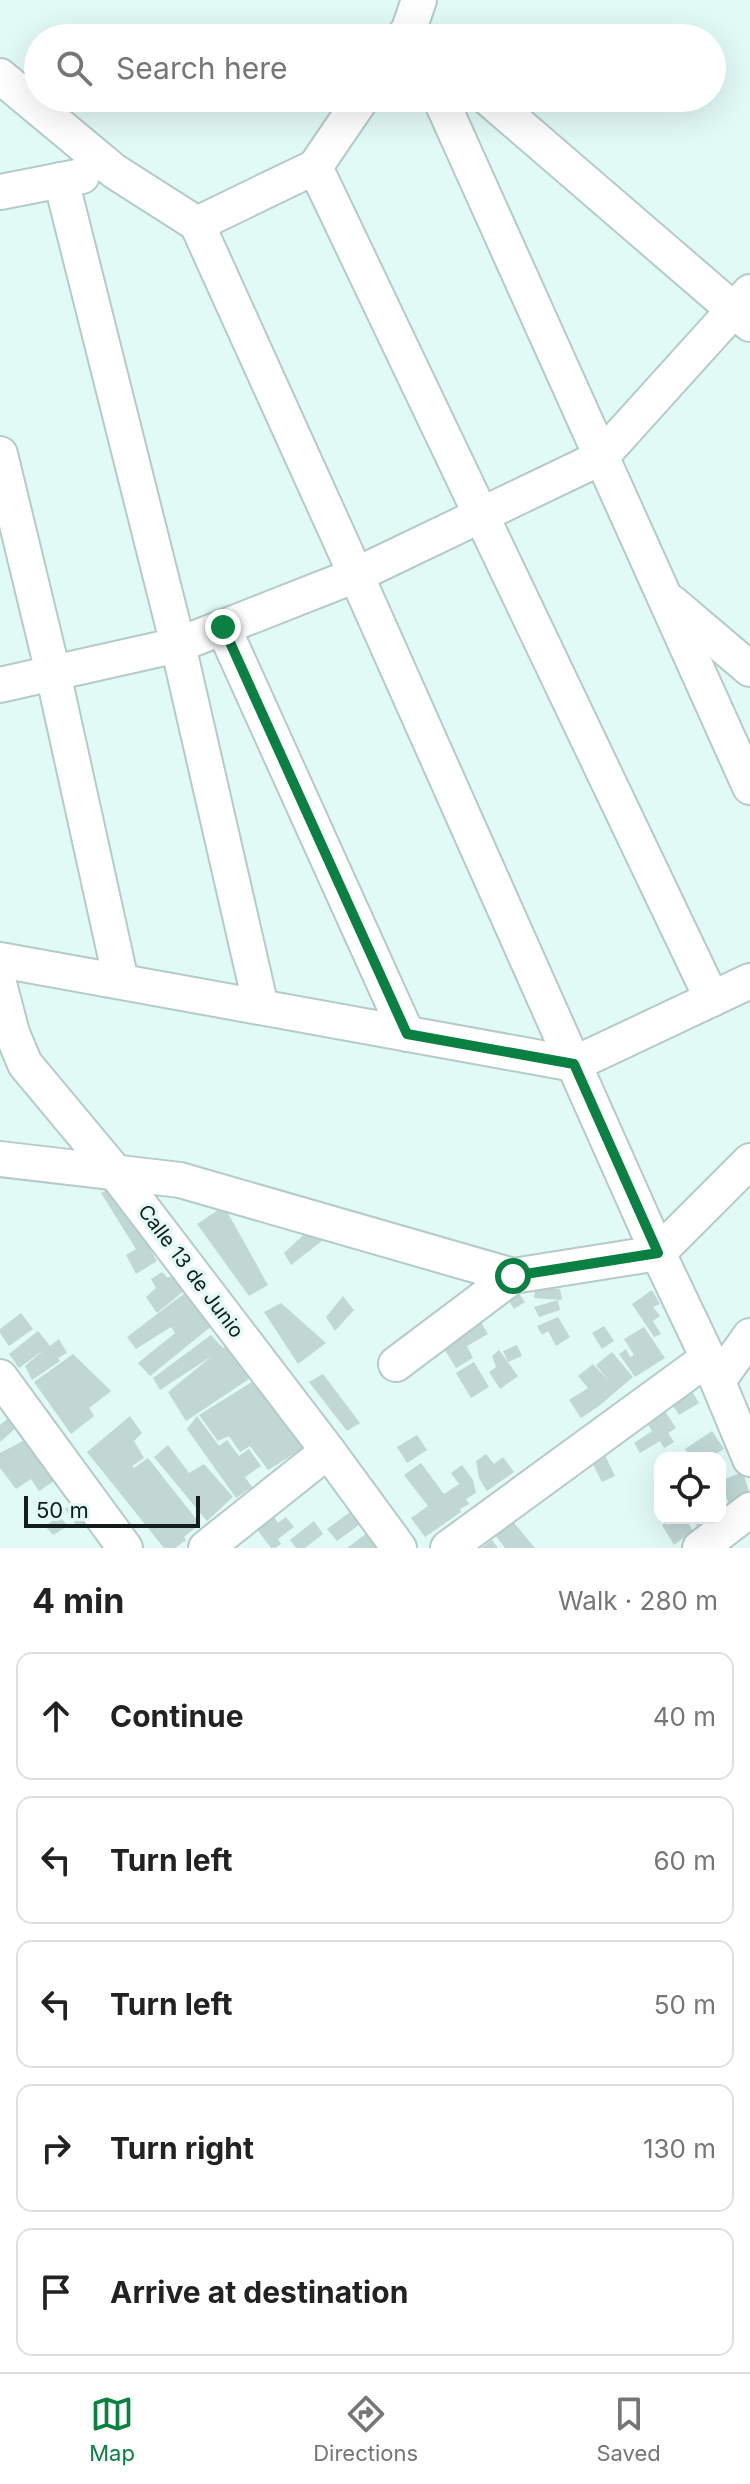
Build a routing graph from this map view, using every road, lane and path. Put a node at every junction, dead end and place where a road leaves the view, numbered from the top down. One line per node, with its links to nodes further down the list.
1 (0, 76): 2 (street)
2 (24, 96)
3 (43, 112): 8 (street)
4 (352, 112): 7 (street)
5 (446, 112): 14 (street)
6 (505, 112): 12 (street)
7 (315, 167): 11 (street); 15 (street)
8 (114, 171): 9 (street); 11 (street)
9 (61, 180): 10 (street); 19 (street)
10 (0, 192)
11 (197, 224): 16 (street)
12 (745, 309): 14 (street)
13 (0, 454): 21 (street)
14 (600, 458): 15 (street); 17 (street)
15 (481, 515): 16 (street); 28 (street)
16 (356, 575): 18 (street); 31 (street)
17 (663, 596): 20 (street); 23 (street)
18 (223, 627): 19 (street); 30 (street)
19 (178, 645): 21 (street); 29 (street)
20 (750, 669)
21 (53, 673): 22 (street); 25 (street)
22 (0, 685)
23 (750, 787)
24 (0, 960): 25 (street)
25 (121, 981): 29 (street)
26 (750, 981): 28 (street)
27 (0, 987): 34 (street, Calle 13 de Junio)
28 (712, 999): 31 (street)
29 (261, 1007): 30 (street)
30 (407, 1034): 31 (street)
31 (574, 1064): 35 (street)
32 (0, 1159): 34 (street)
33 (750, 1161): 35 (street)
34 (115, 1172): 36 (street); 41 (street, Calle 13 de Junio)
35 (658, 1253): 36 (street); 39 (street)
36 (513, 1276): 38 (street)
37 (750, 1336): 39 (street)
38 (396, 1364)
39 (713, 1369): 42 (street); 47 (street)
40 (0, 1377): 44 (street)
41 (328, 1451): 45 (street); 46 (street, Calle 13 de Junio)
42 (750, 1459)
43 (750, 1510): 48 (street)
44 (125, 1548)
45 (206, 1548)
46 (399, 1548)
47 (448, 1548)
48 (700, 1548)

